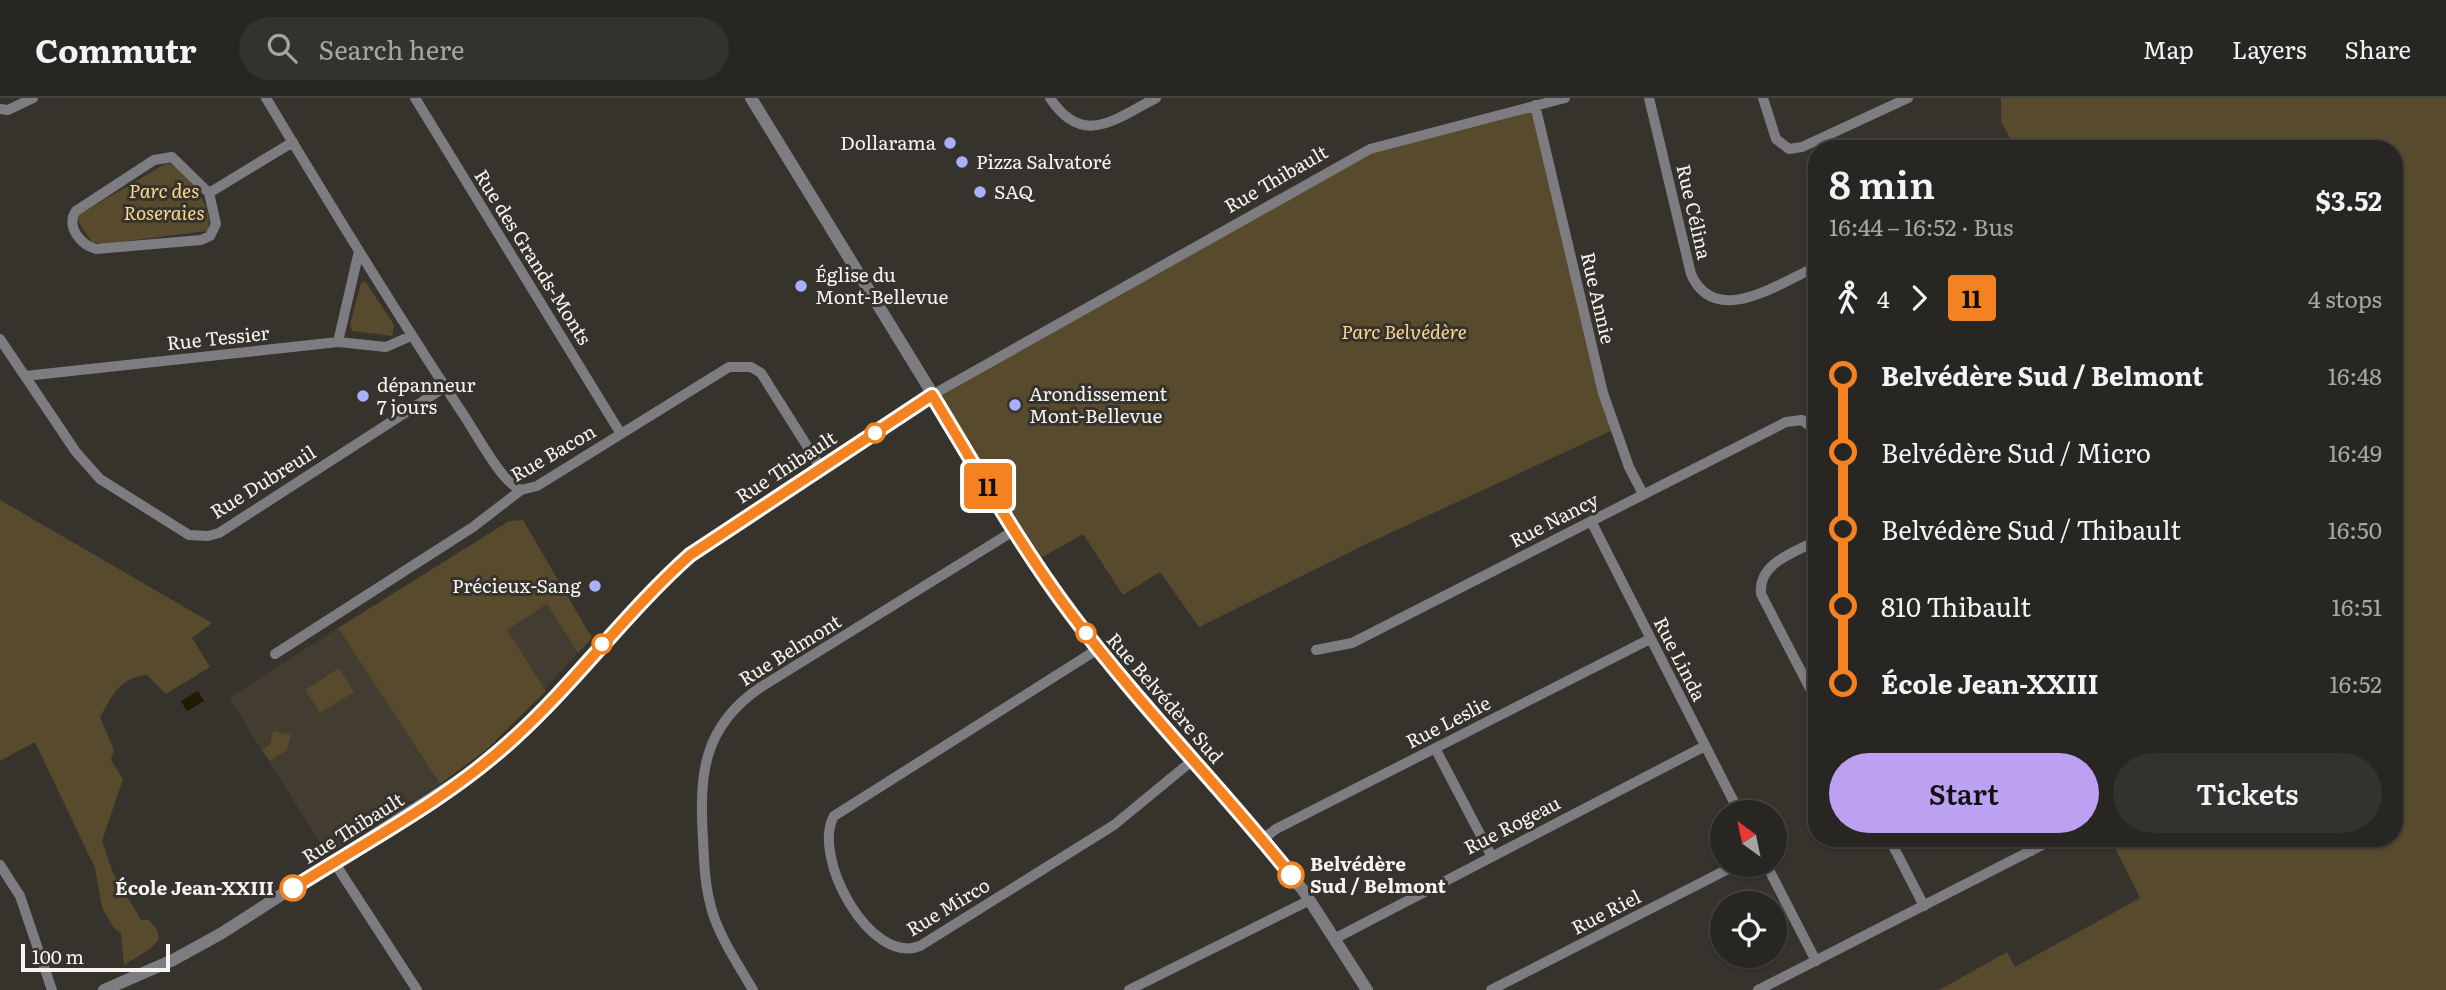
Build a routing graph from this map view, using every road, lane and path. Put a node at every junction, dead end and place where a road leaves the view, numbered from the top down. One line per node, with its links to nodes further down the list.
1 (33, 98): 12 (street)
2 (267, 98): 14 (street)
3 (415, 98): 26 (street, Rue des Grands-Monts)
4 (751, 98): 24 (street, Rue Belvédère Sud)
5 (1050, 98): 6 (street)
6 (1156, 98)
7 (1565, 98): 11 (street, Rue Thibault)
8 (1649, 98): 18 (street, Rue Célina)
9 (1763, 98): 15 (street)
10 (1908, 98): 13 (street)
11 (1535, 105): 24 (street, Rue Thibault); 29 (street, Rue Annie)
12 (0, 109)
13 (1814, 140)
14 (293, 142): 16 (street); 17 (street)
15 (1808, 142)
16 (209, 193): 16 (street)
17 (359, 251): 19 (street); 21 (street)
18 (1808, 270)
19 (411, 336): 21 (street, Rue Tessier); 23 (street)
20 (0, 339): 22 (street, Rue Dubreuil)
21 (338, 342): 22 (street, Rue Tessier)
22 (25, 376): 23 (street, Rue Dubreuil)
23 (445, 387): 28 (street)
24 (932, 395): 27 (street, Rue Thibault); 31 (street, Rue Belvédère Sud)
25 (1808, 424): 29 (street, Rue Nancy)
26 (621, 434): 27 (street, Rue Bacon); 28 (street, Rue Bacon)
27 (821, 468): 48 (street, Rue Thibault)
28 (521, 490): 36 (street, Rue Bacon)
29 (1643, 494): 30 (street, Rue Nancy)
30 (1591, 521): 33 (street, Rue Linda); 35 (street, Rue Nancy)
31 (1015, 530): 34 (street, Rue Belvédère Sud); 59 (street, Rue Belmont)
32 (1808, 545): 37 (street)
33 (1650, 639): 38 (street, Rue Linda); 39 (street, Rue Leslie)
34 (1098, 649): 40 (street, Rue Belvédère Sud); 40 (street, Rue Mirco)
35 (1316, 650)
36 (275, 654)
37 (1808, 685)
38 (1704, 746): 41 (street, Rue Linda); 47 (street, Rue Rogeau)
39 (1435, 748): 42 (street, Rue Leslie); 47 (street)
40 (1194, 760): 42 (street, Rue Belvédère Sud)
41 (1733, 800)
42 (1262, 840): 52 (street, Rue Belvédère Sud)
43 (1893, 847): 53 (street)
44 (2029, 847): 46 (street)
45 (2039, 847): 46 (street)
46 (2031, 851): 53 (street)
47 (1491, 855): 54 (street, Rue Rogeau)
48 (334, 862): 57 (street, Rue Thibault); 58 (street)
49 (0, 865): 56 (street)
50 (1713, 877): 62 (street, Rue Riel)
51 (1773, 877): 55 (street)
52 (1310, 900): 54 (street, Rue Belvédère Sud); 60 (street)
53 (1924, 906): 55 (street)
54 (1336, 937): 61 (street, Rue Belvédère Sud)
55 (1816, 961): 63 (street)
56 (52, 990)
57 (104, 990)
58 (418, 990)
59 (754, 990)
60 (1129, 990)
61 (1367, 990)
62 (1491, 990)
63 (1758, 990)

